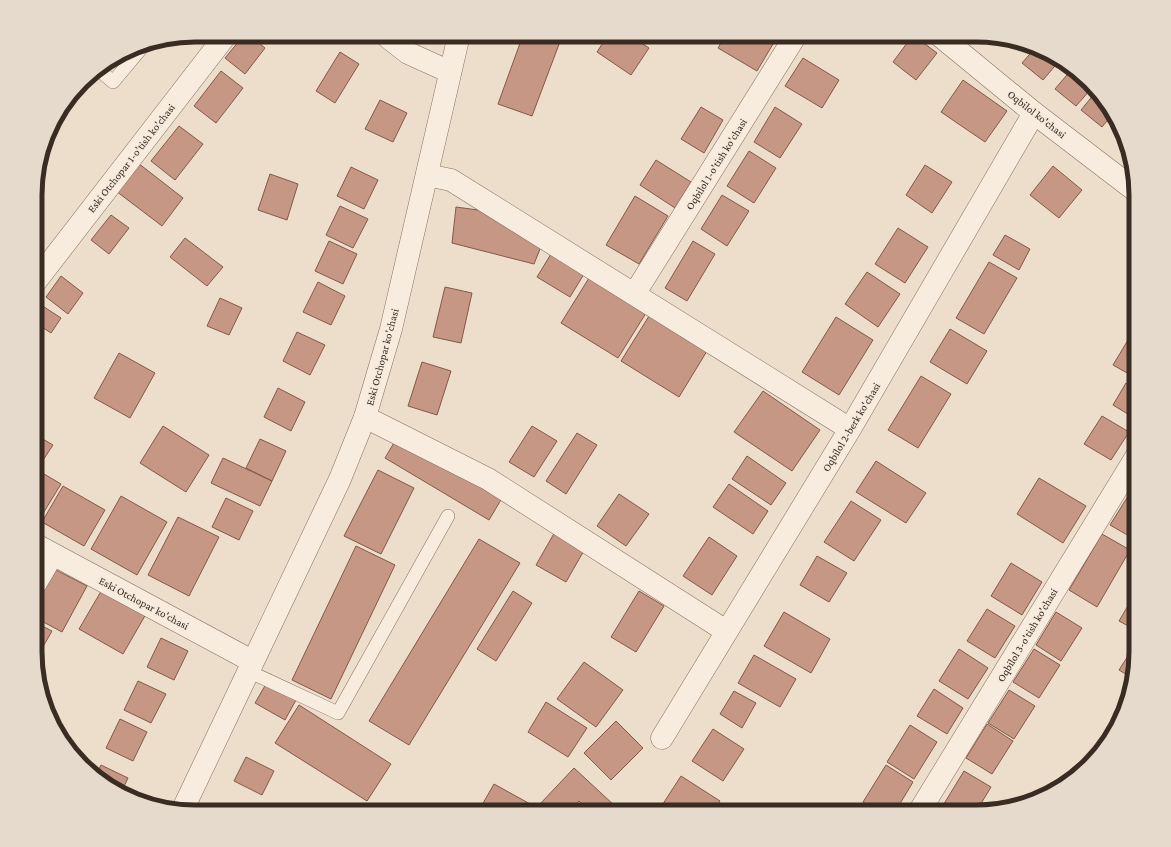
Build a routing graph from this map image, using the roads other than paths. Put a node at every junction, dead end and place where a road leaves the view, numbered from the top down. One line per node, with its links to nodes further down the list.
1 (221, 42): 12 (street, Eski Otchopar 1-o'tish ko'chasi)
2 (394, 42): 7 (street)
3 (457, 42): 7 (street, Eski Otchopar ko'chasi)
4 (792, 42): 13 (street, Oqbilol 1-o'tish ko'chasi)
5 (948, 42): 9 (street, Oqbilol ko'chasi)
6 (137, 54): 8 (lane)
7 (450, 72): 10 (street, Eski Otchopar ko'chasi)
8 (103, 73)
9 (1034, 113): 11 (street, Oqbilol ko'chasi); 15 (street, Oqbilol 2-berk ko'chasi)
10 (426, 175): 13 (street); 14 (street, Eski Otchopar ko'chasi)
11 (1129, 186)
12 (42, 273)
13 (635, 293): 15 (street)
14 (366, 417): 20 (street); 21 (street, Eski Otchopar ko'chasi)
15 (850, 429): 20 (street, Oqbilol 2-berk ko'chasi)
16 (1129, 468): 24 (street, Oqbilol 3-o'tish ko'chasi)
17 (448, 516): 21 (lane)
18 (45, 549): 19 (street); 21 (street, Eski Otchopar ko'chasi)
19 (42, 560)
20 (726, 631): 22 (street, Oqbilol 2-berk ko'chasi)
21 (250, 666): 23 (street, Eski Otchopar ko'chasi)
22 (662, 738)
23 (185, 805)
24 (923, 805)

